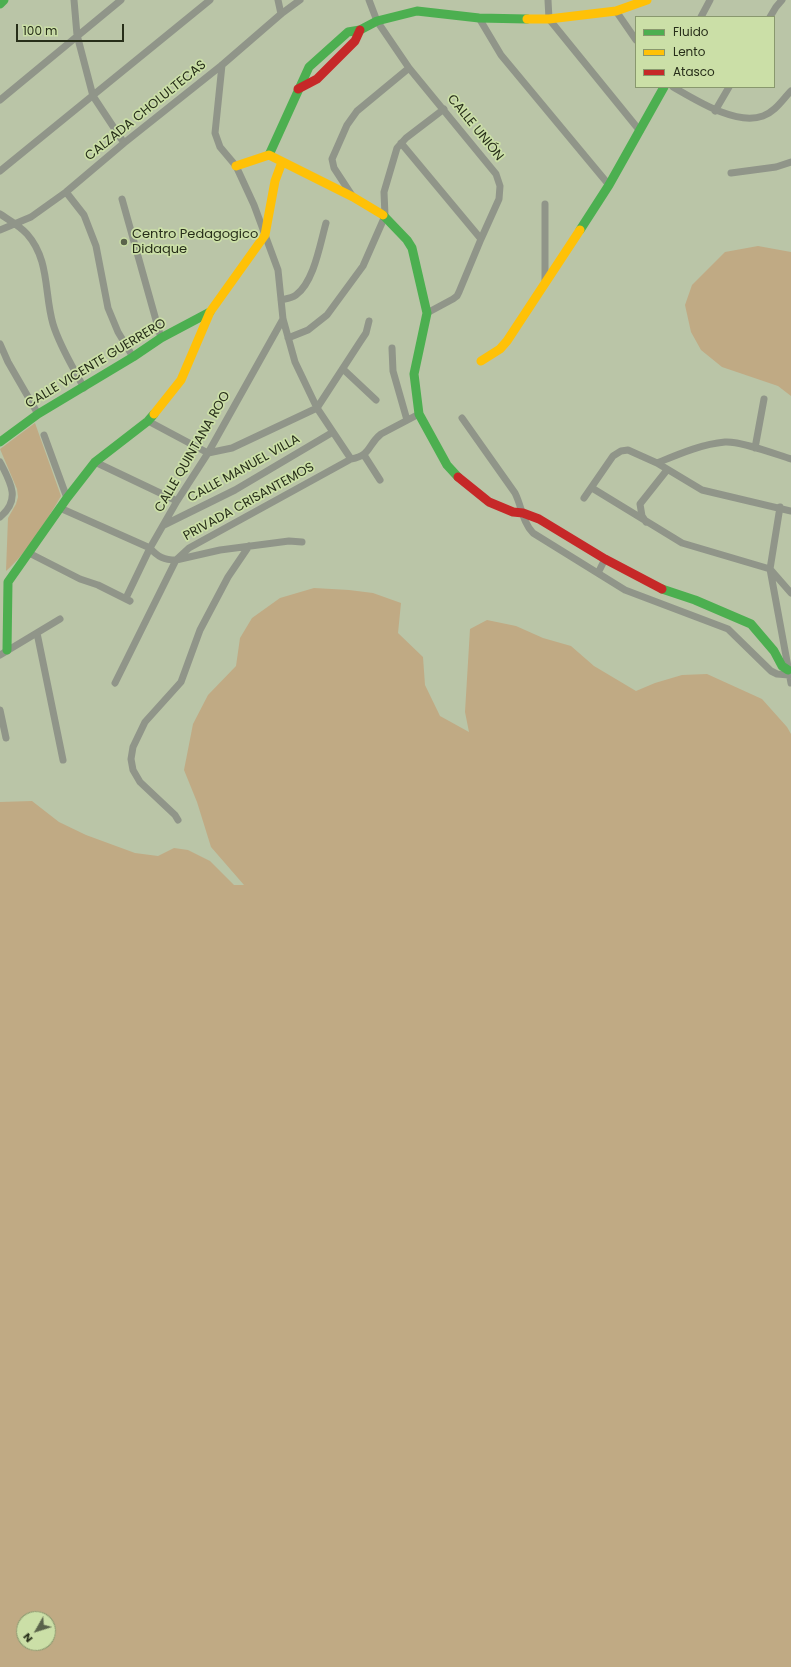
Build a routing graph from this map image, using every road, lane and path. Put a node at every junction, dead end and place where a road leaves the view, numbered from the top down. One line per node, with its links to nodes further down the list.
1 (4, 0): 12 (street)
2 (74, 0): 21 (street)
3 (121, 0): 21 (street)
4 (210, 0): 30 (street)
5 (278, 0): 14 (street)
6 (300, 0): 14 (street, CALZADA CHOLULTECAS)
7 (369, 0): 19 (street, CALLE UNIÓN)
8 (548, 0): 18 (street)
9 (647, 0): 13 (street)
10 (710, 0): 15 (street)
11 (782, 0): 16 (street)
12 (0, 4)
13 (616, 11): 18 (street); 22 (street)
14 (280, 14): 23 (street, CALZADA CHOLULTECAS)
15 (702, 16)
16 (771, 16)
17 (479, 18): 18 (street); 19 (street); 43 (street)
18 (549, 19): 34 (street)
19 (377, 21): 20 (street); 24 (street, CALLE UNIÓN)
20 (360, 30): 28 (street); 28 (street)
21 (78, 35): 30 (street); 31 (street)
22 (635, 39)
23 (222, 65): 35 (street, CALZADA CHOLULTECAS); 40 (street)
24 (409, 68): 32 (street, CALLE UNIÓN); 45 (street)
25 (663, 88): 34 (street)
26 (675, 88): 33 (street)
27 (728, 88): 33 (street)
28 (298, 89): 37 (street)
29 (791, 91): 33 (street)
30 (93, 96): 35 (street); 41 (street)
31 (0, 100)
32 (444, 109): 36 (street); 54 (street, CALLE UNIÓN)
33 (716, 111)
34 (640, 131): 43 (street)
35 (124, 143): 44 (street, CALZADA CHOLULTECAS)
36 (401, 143): 49 (street); 54 (street)
37 (269, 155): 38 (street); 40 (street)
38 (282, 162): 45 (street); 53 (street)
39 (791, 162): 42 (street)
40 (236, 166): 53 (street)
41 (0, 171)
42 (731, 173)
43 (609, 185): 55 (street)
44 (66, 192): 51 (street, CALZADA CHOLULTECAS); 65 (street)
45 (353, 197): 49 (street)
46 (122, 199): 61 (street)
47 (545, 204): 55 (street)
48 (0, 214): 51 (street)
49 (386, 216): 58 (street); 62 (street)
50 (326, 223): 56 (street)
51 (14, 224): 52 (street, CALZADA CHOLULTECAS); 68 (street)
52 (0, 230)
53 (265, 235): 56 (street); 57 (street)
54 (481, 238): 58 (street, CALLE UNIÓN)
55 (545, 280): 66 (street)
56 (281, 300): 59 (street)
57 (210, 312): 61 (street, CALLE VICENTE GUERRERO); 76 (street)
58 (427, 313): 73 (street)
59 (283, 319): 62 (street); 81 (street, CALLE QUINTANA ROO)
60 (369, 321): 67 (street)
61 (161, 338): 65 (street, CALLE VICENTE GUERRERO)
62 (288, 338): 71 (street)
63 (0, 344): 72 (street)
64 (392, 348): 75 (street)
65 (133, 357): 68 (street, CALLE VICENTE GUERRERO)
66 (481, 361)
67 (343, 369): 70 (street); 71 (street)
68 (84, 388): 72 (street, CALLE VICENTE GUERRERO)
69 (764, 399): 80 (street)
70 (376, 400)
71 (317, 408): 77 (street); 81 (street)
72 (38, 414): 79 (street, CALLE VICENTE GUERRERO)
73 (419, 414): 75 (street); 97 (street)
74 (462, 418): 97 (street)
75 (407, 420): 82 (street)
76 (148, 421): 81 (street); 86 (street)
77 (333, 432): 83 (street); 100 (street, CALLE MANUEL VILLA)
78 (44, 435): 91 (street)
79 (0, 442)
80 (755, 448): 84 (street); 87 (street)
81 (208, 453): 93 (street, CALLE QUINTANA ROO)
82 (364, 455): 83 (street); 89 (street)
83 (351, 459): 106 (street, PRIVADA CRISANTEMOS)
84 (791, 460)
85 (0, 462): 98 (street)
86 (95, 462): 91 (street); 93 (street, CALLE MANUEL VILLA)
87 (658, 463): 88 (street); 90 (street)
88 (667, 470): 94 (street); 99 (street)
89 (380, 480)
90 (592, 488): 92 (street); 99 (street)
91 (67, 498): 95 (street)
92 (584, 498)
93 (178, 500): 100 (street, CALLE QUINTANA ROO)
94 (780, 507): 96 (street); 107 (street)
95 (60, 508): 103 (street); 104 (street)
96 (791, 511)
97 (518, 513): 105 (street); 108 (street)
98 (0, 517)
99 (646, 522): 107 (street)
100 (164, 525): 103 (street, CALLE QUINTANA ROO)
101 (302, 542): 102 (street)
102 (249, 546): 106 (street); 119 (street)
103 (150, 548): 104 (street, CALLE QUINTANA ROO); 106 (street)
104 (29, 553): 112 (street)
105 (605, 559): 108 (street); 113 (street)
106 (176, 560): 114 (street, PRIVADA CRISANTEMOS)
107 (770, 569): 109 (street); 113 (street)
108 (598, 573): 113 (street)
109 (791, 593)
110 (60, 619): 111 (street)
111 (37, 633): 112 (street); 118 (street)
112 (3, 653)
113 (788, 672): 115 (street)
114 (115, 683)
115 (791, 683)
116 (0, 710): 117 (street)
117 (6, 738)
118 (64, 760)
119 (178, 820)

